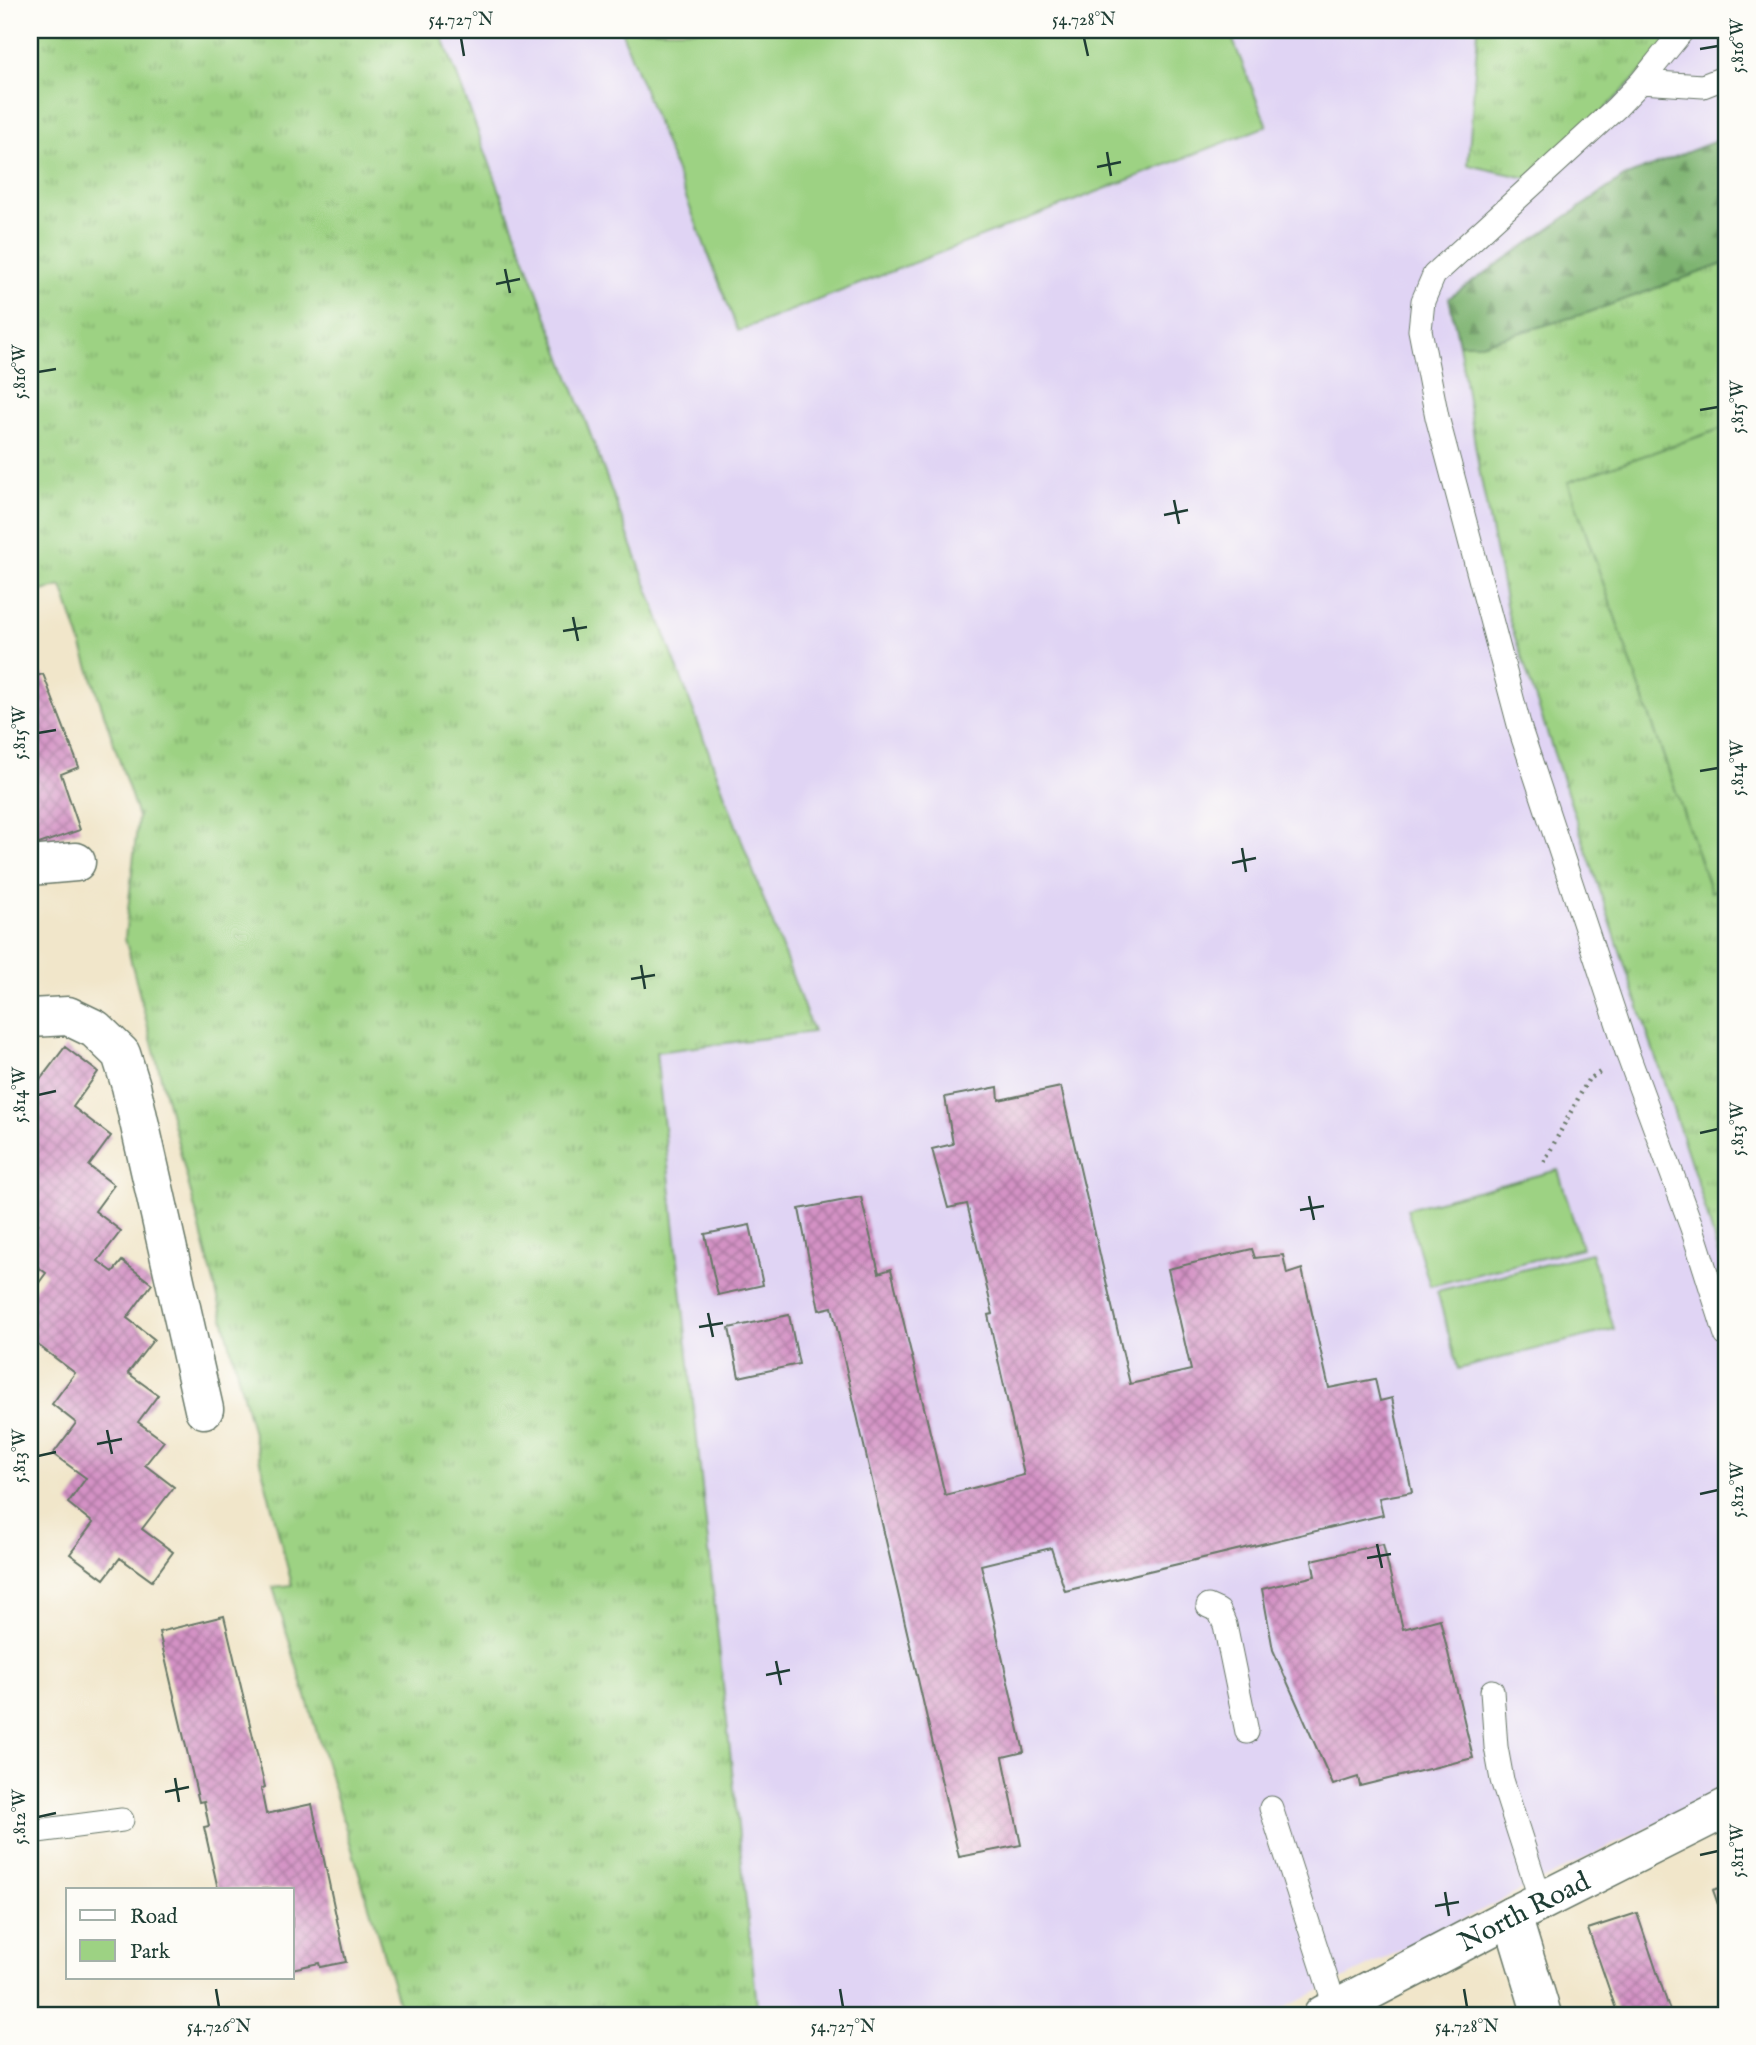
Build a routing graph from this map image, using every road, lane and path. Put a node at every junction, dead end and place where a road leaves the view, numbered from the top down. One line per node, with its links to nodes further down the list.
1 (1683, 30): 3 (lane)
2 (1726, 77): 3 (lane)
3 (1641, 82): 7 (lane)
4 (76, 862): 5 (street)
5 (30, 866)
6 (30, 1018): 10 (street)
7 (1628, 1055): 8 (path); 9 (lane)
8 (1544, 1162)
9 (1726, 1335)
10 (204, 1409)
11 (1208, 1606): 13 (lane)
12 (1492, 1691): 18 (lane)
13 (1247, 1732)
14 (1271, 1808): 19 (lane)
15 (1726, 1808): 18 (street, North Road)
16 (122, 1820): 17 (lane)
17 (30, 1832)
18 (1526, 1908): 19 (street, North Road); 20 (street)
19 (1329, 2012)
20 (1542, 2015)

